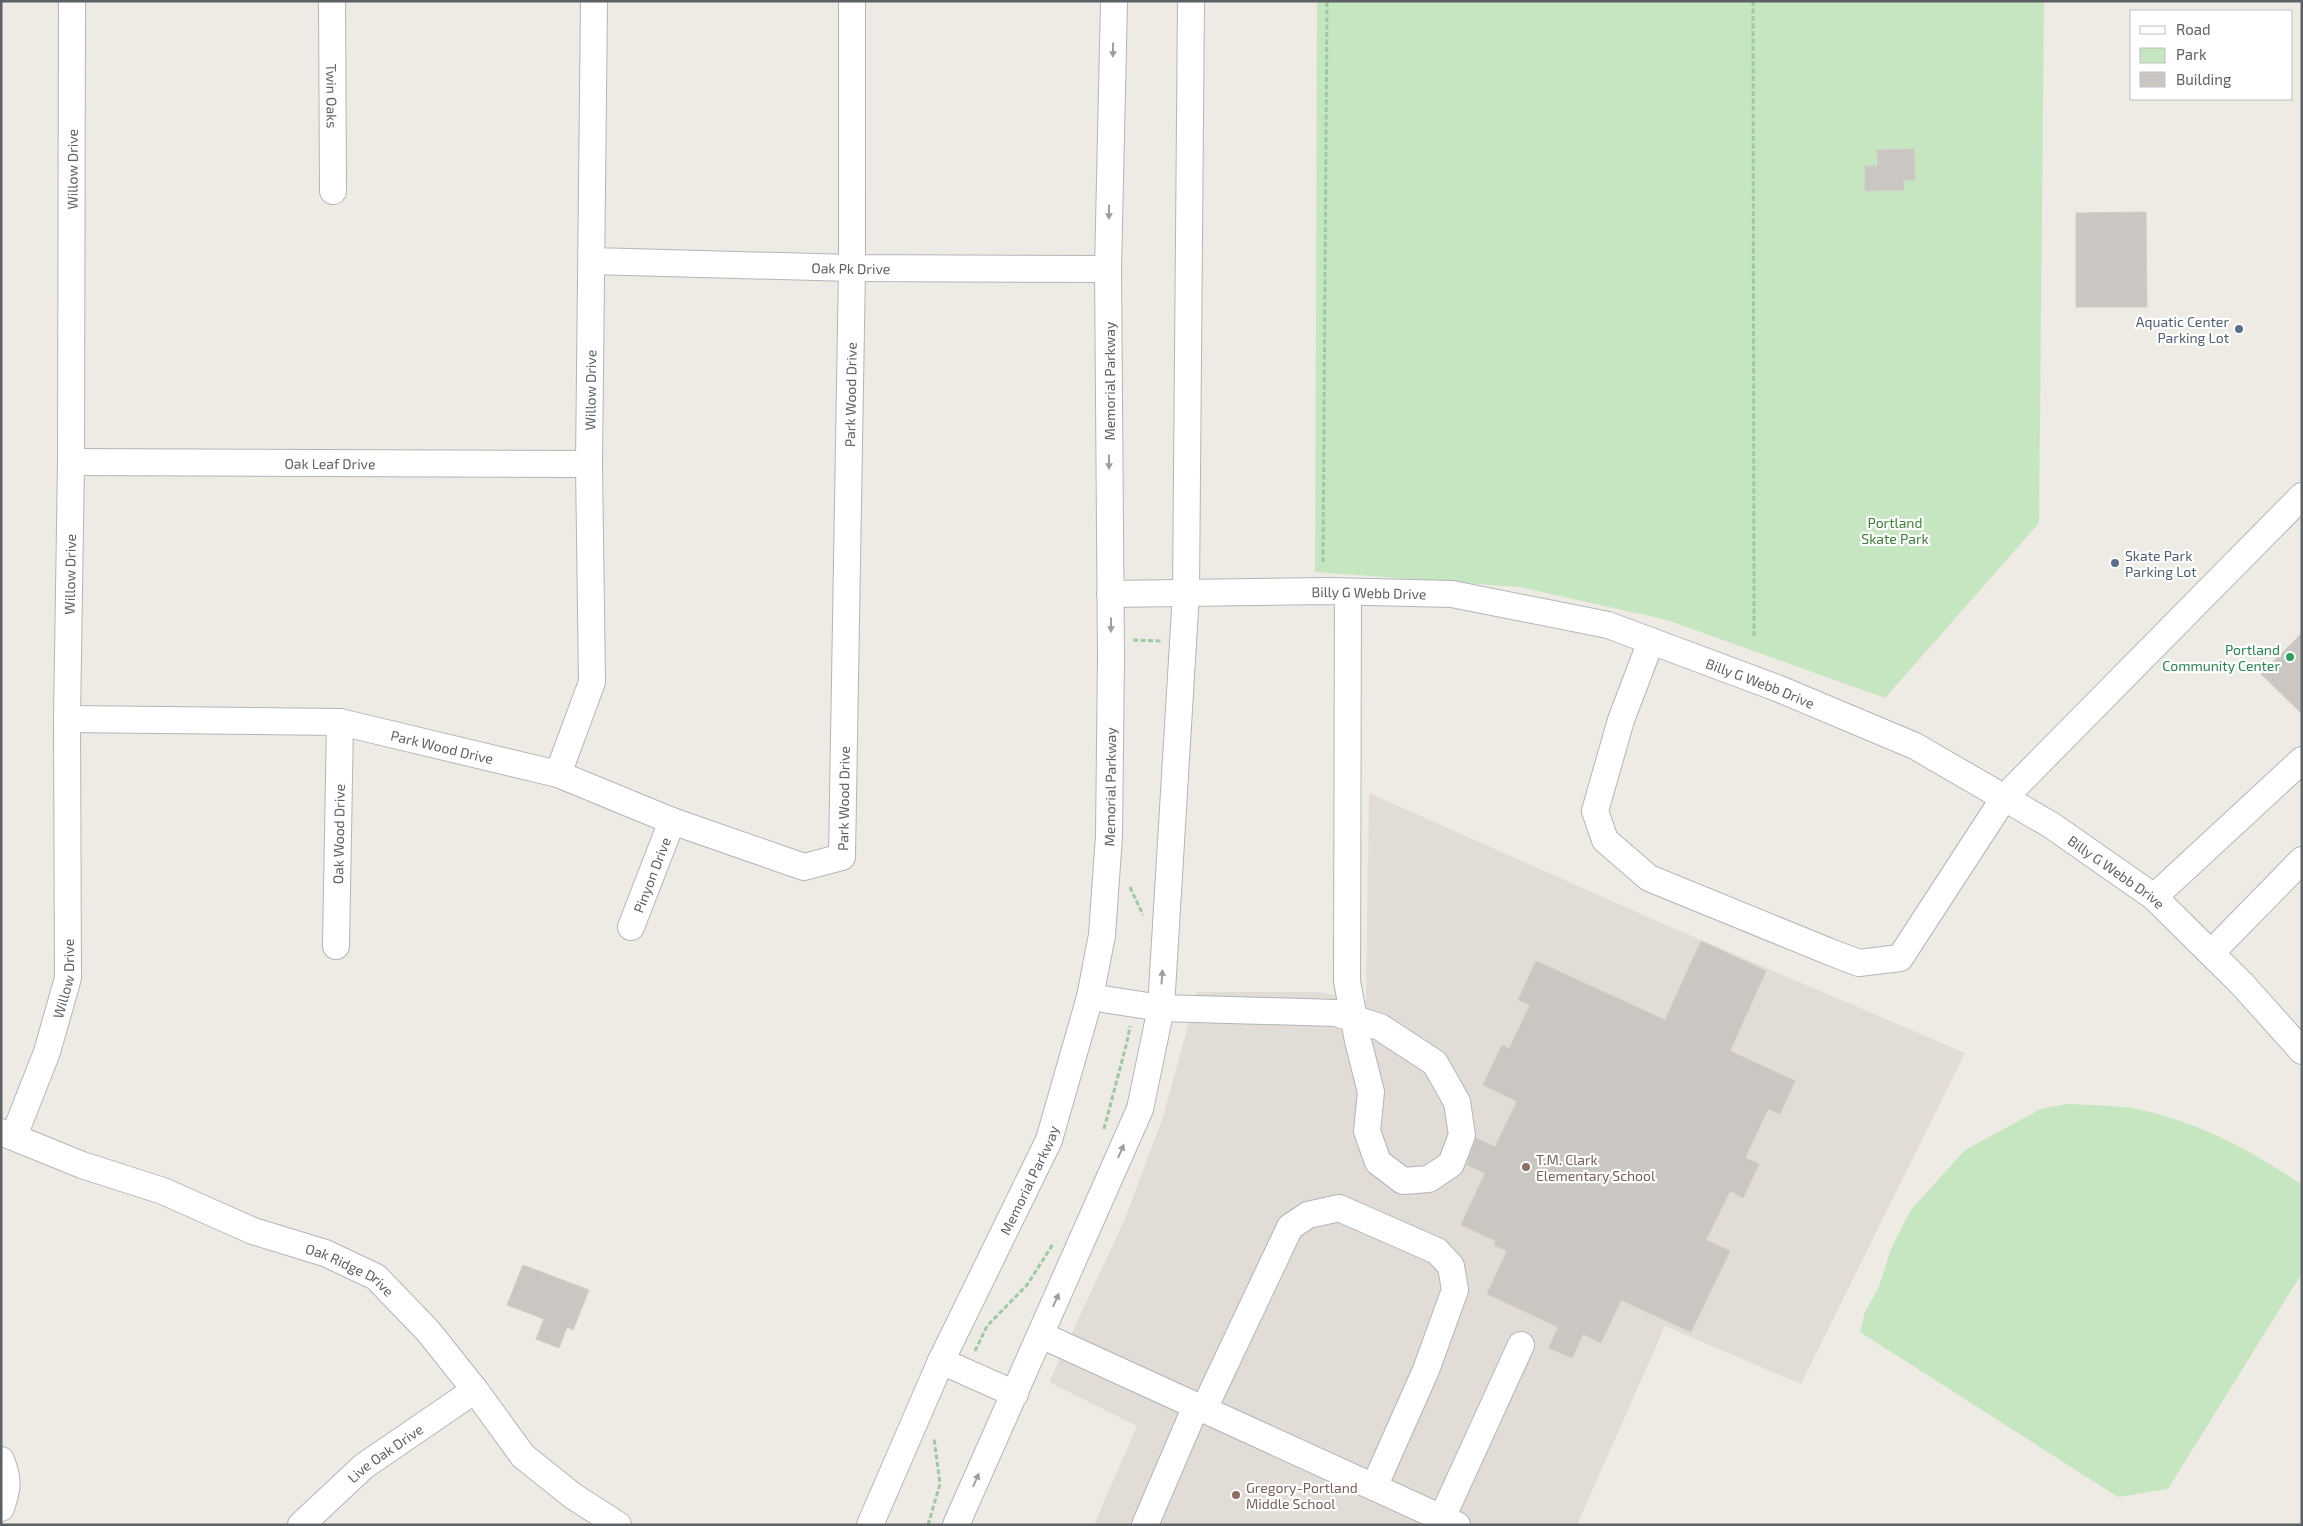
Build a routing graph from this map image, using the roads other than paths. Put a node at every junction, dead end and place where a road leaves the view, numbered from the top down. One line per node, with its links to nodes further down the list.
1 (72, 1): 11 (street, Willow Drive)
2 (332, 1): 7 (street, Twin Oaks)
3 (594, 1): 8 (street, Willow Drive)
4 (852, 1): 9 (street, Park Wood Drive)
5 (1114, 1): 10 (street, Memorial Parkway, one-way to 10)
6 (1190, 1): 15 (street)
7 (333, 191)
8 (592, 261): 9 (street, Oak Pk Drive); 12 (street, Willow Drive)
9 (852, 268): 10 (street, Oak Pk Drive); 23 (street, Park Wood Drive)
10 (1108, 269): 16 (street, Memorial Parkway, one-way to 16)
11 (70, 462): 12 (street, Oak Leaf Drive); 18 (street, Willow Drive)
12 (589, 464): 21 (street, Willow Drive)
13 (2302, 496): 22 (street)
14 (1348, 592): 15 (street, Billy G Webb Drive); 17 (street, Billy G Webb Drive); 31 (street)
15 (1186, 593): 16 (street, Billy G Webb Drive); 30 (street, one-way to 15)
16 (1110, 594): 29 (street, Memorial Parkway, one-way to 29)
17 (1651, 641): 22 (street, Billy G Webb Drive); 22 (street)
18 (67, 719): 19 (street, Park Wood Drive); 33 (street, Willow Drive)
19 (340, 722): 21 (street, Park Wood Drive); 27 (street, Oak Wood Drive)
20 (2302, 760): 25 (street)
21 (558, 774): 23 (street, Park Wood Drive)
22 (2004, 798): 25 (street, Billy G Webb Drive)
23 (672, 821): 26 (street, Pinyon Drive)
24 (2302, 860): 28 (street)
25 (2154, 897): 28 (street, Billy G Webb Drive)
26 (631, 927)
27 (336, 946)
28 (2211, 953): 32 (street, Billy G Webb Drive)
29 (1090, 997): 30 (street); 36 (street, Memorial Parkway)
30 (1160, 1008): 31 (street); 34 (street, one-way to 30)
31 (1354, 1019): 31 (street)
32 (2302, 1051)
33 (8, 1134): 37 (street, Oak Ridge Drive)
34 (1041, 1335): 38 (street); 39 (street)
35 (1521, 1345): 43 (street)
36 (941, 1361): 38 (street); 46 (street, Memorial Parkway)
37 (475, 1390): 44 (street, Live Oak Drive); 45 (street, Oak Ridge Drive)
38 (1015, 1394): 47 (street, one-way to 38)
39 (1200, 1407): 41 (street); 41 (street); 48 (street)
40 (1, 1460): 42 (street)
41 (1374, 1487): 43 (street)
42 (1, 1508)
43 (1450, 1521)
44 (302, 1525)
45 (618, 1525)
46 (870, 1525)
47 (956, 1525)
48 (1146, 1525)

